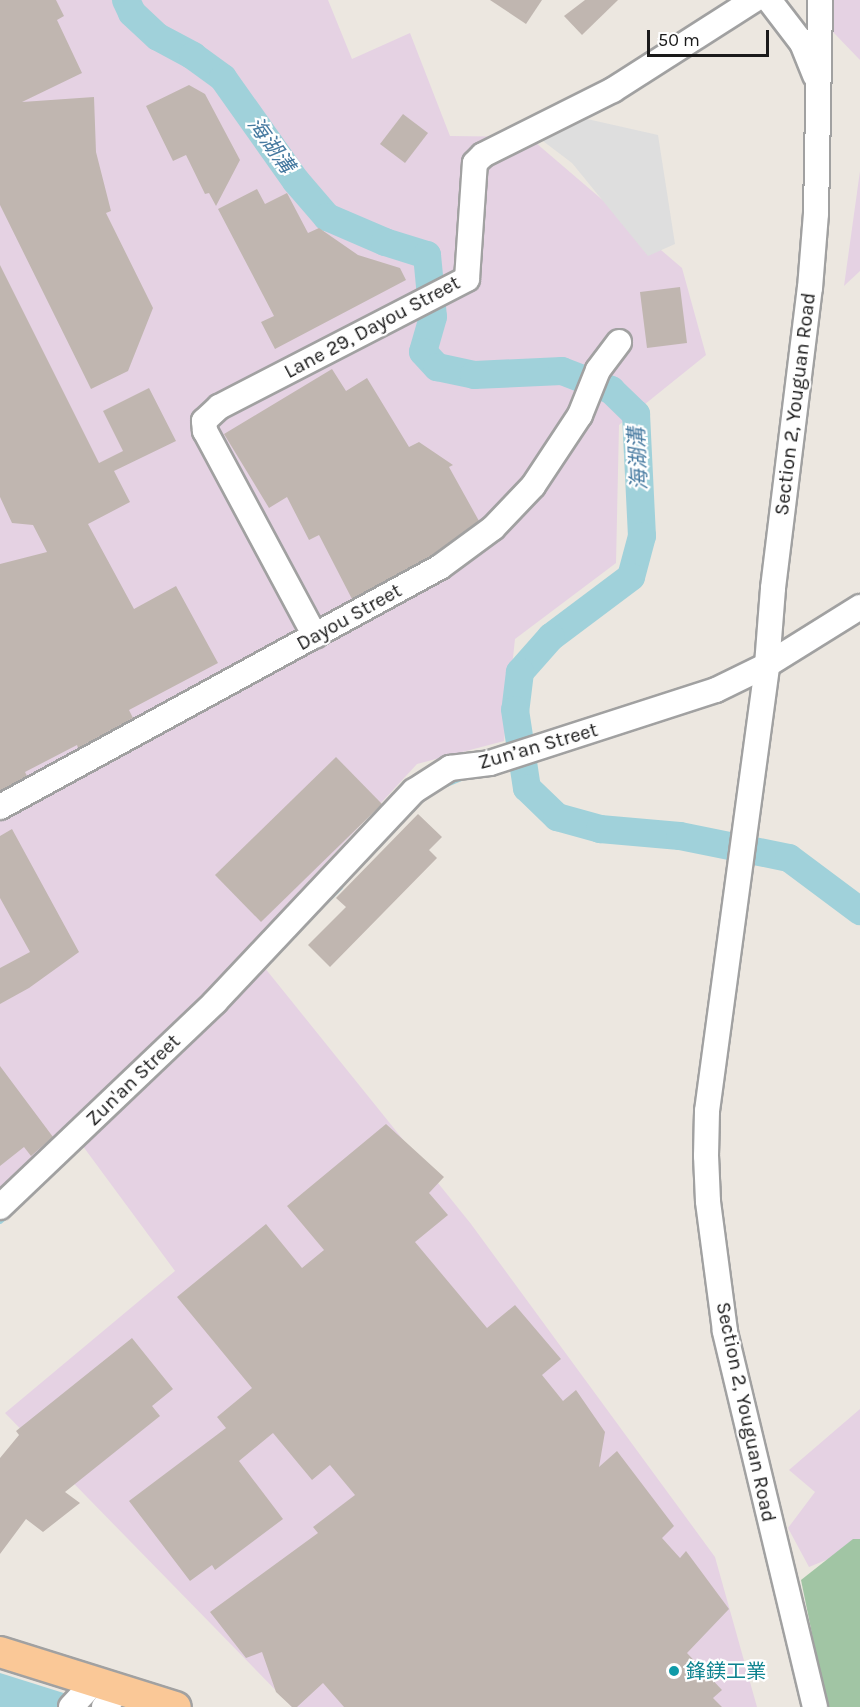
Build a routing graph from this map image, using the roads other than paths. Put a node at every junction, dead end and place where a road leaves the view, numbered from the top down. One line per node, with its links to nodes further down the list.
1 (754, 0): 7 (street, Lane 29, Dayou Street)
2 (769, 0): 4 (street, Section 2, Youguan Road)
3 (820, 0): 4 (street)
4 (820, 111): 8 (street, Section 2, Youguan Road)
5 (619, 342): 7 (street, Dayou Street)
6 (860, 607): 8 (street, Zun’an Street)
7 (315, 636): 10 (street, Dayou Street)
8 (767, 665): 9 (street, Zun’an Street); 16 (street, Section 2, Youguan Road)
9 (490, 763): 11 (street, Zun'an Street)
10 (0, 807)
11 (0, 1207)
12 (0, 1652): 13 (main road)
13 (106, 1693): 14 (street); 15 (main road)
14 (71, 1707)
15 (176, 1707)
16 (815, 1707)

